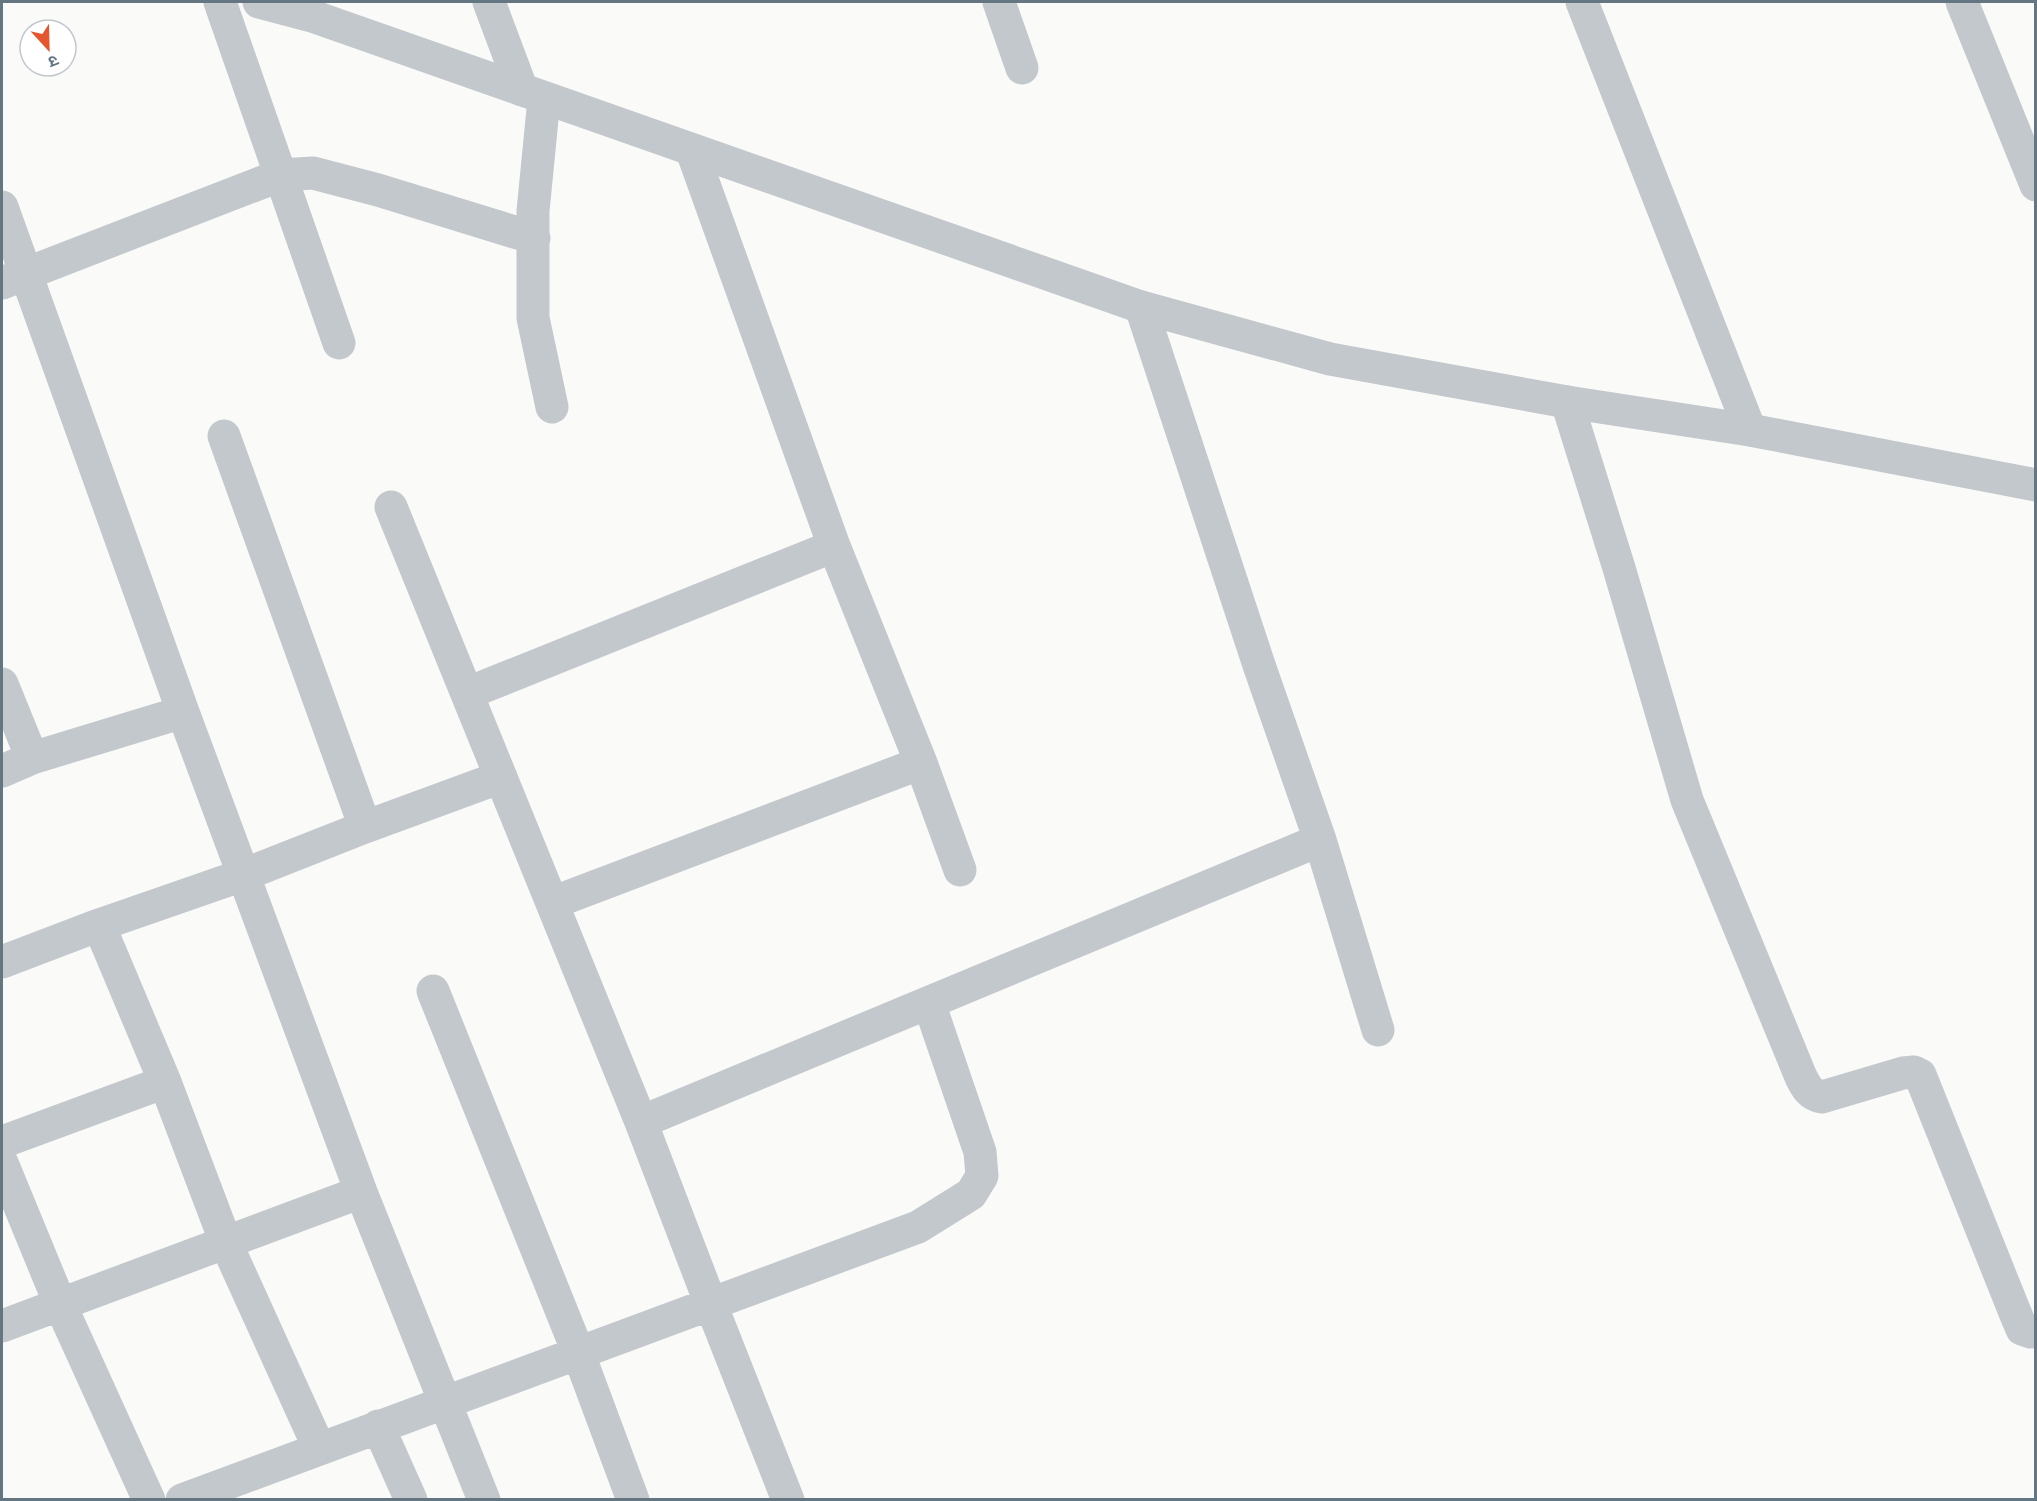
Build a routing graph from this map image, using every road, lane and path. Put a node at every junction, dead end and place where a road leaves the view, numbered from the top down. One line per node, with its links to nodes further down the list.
1 (220, 2): 10 (street)
2 (259, 2): 8 (street)
3 (489, 2): 8 (street)
4 (999, 2): 7 (street)
5 (1582, 2): 19 (street)
6 (1962, 2): 11 (street)
7 (1022, 68)
8 (533, 94): 9 (street); 13 (street)
9 (692, 151): 15 (street); 23 (street)
10 (281, 175): 13 (street); 14 (street); 16 (street)
11 (2036, 185)
12 (2, 207): 14 (street)
13 (534, 238): 18 (street)
14 (13, 279): 26 (street)
15 (1141, 307): 17 (street); 32 (street)
16 (339, 343)
17 (1567, 402): 19 (street); 50 (street)
18 (552, 407)
19 (1750, 430): 21 (street)
20 (224, 436): 31 (street)
21 (2036, 485)
22 (391, 507): 25 (street)
23 (834, 546): 25 (street); 28 (street)
24 (2, 684): 27 (street)
25 (468, 693): 30 (street)
26 (183, 712): 27 (street); 34 (street)
27 (32, 758): 29 (street)
28 (921, 764): 33 (street); 35 (street)
29 (2, 771)
30 (501, 777): 31 (street); 35 (street)
31 (365, 827): 34 (street)
32 (1320, 840): 39 (street); 40 (street)
33 (960, 870)
34 (243, 876): 36 (street); 45 (street)
35 (552, 903): 42 (street)
36 (99, 925): 37 (street); 41 (street)
37 (2, 962)
38 (433, 991): 51 (street)
39 (929, 1003): 42 (street); 47 (street)
40 (1378, 1030)
41 (165, 1082): 43 (street); 46 (street)
42 (641, 1122): 47 (street)
43 (2, 1142)
44 (2, 1163): 48 (street)
45 (361, 1192): 46 (street); 52 (street)
46 (226, 1243): 48 (street); 54 (street)
47 (710, 1302): 51 (street); 60 (street)
48 (60, 1304): 49 (street); 55 (street)
49 (2, 1326)
50 (2036, 1331)
51 (578, 1352): 52 (street); 59 (street)
52 (445, 1402): 53 (street); 58 (street)
53 (378, 1426): 54 (street); 57 (street)
54 (318, 1448): 56 (street)
55 (149, 1500)
56 (182, 1500)
57 (411, 1500)
58 (484, 1500)
59 (633, 1500)
60 (789, 1500)

